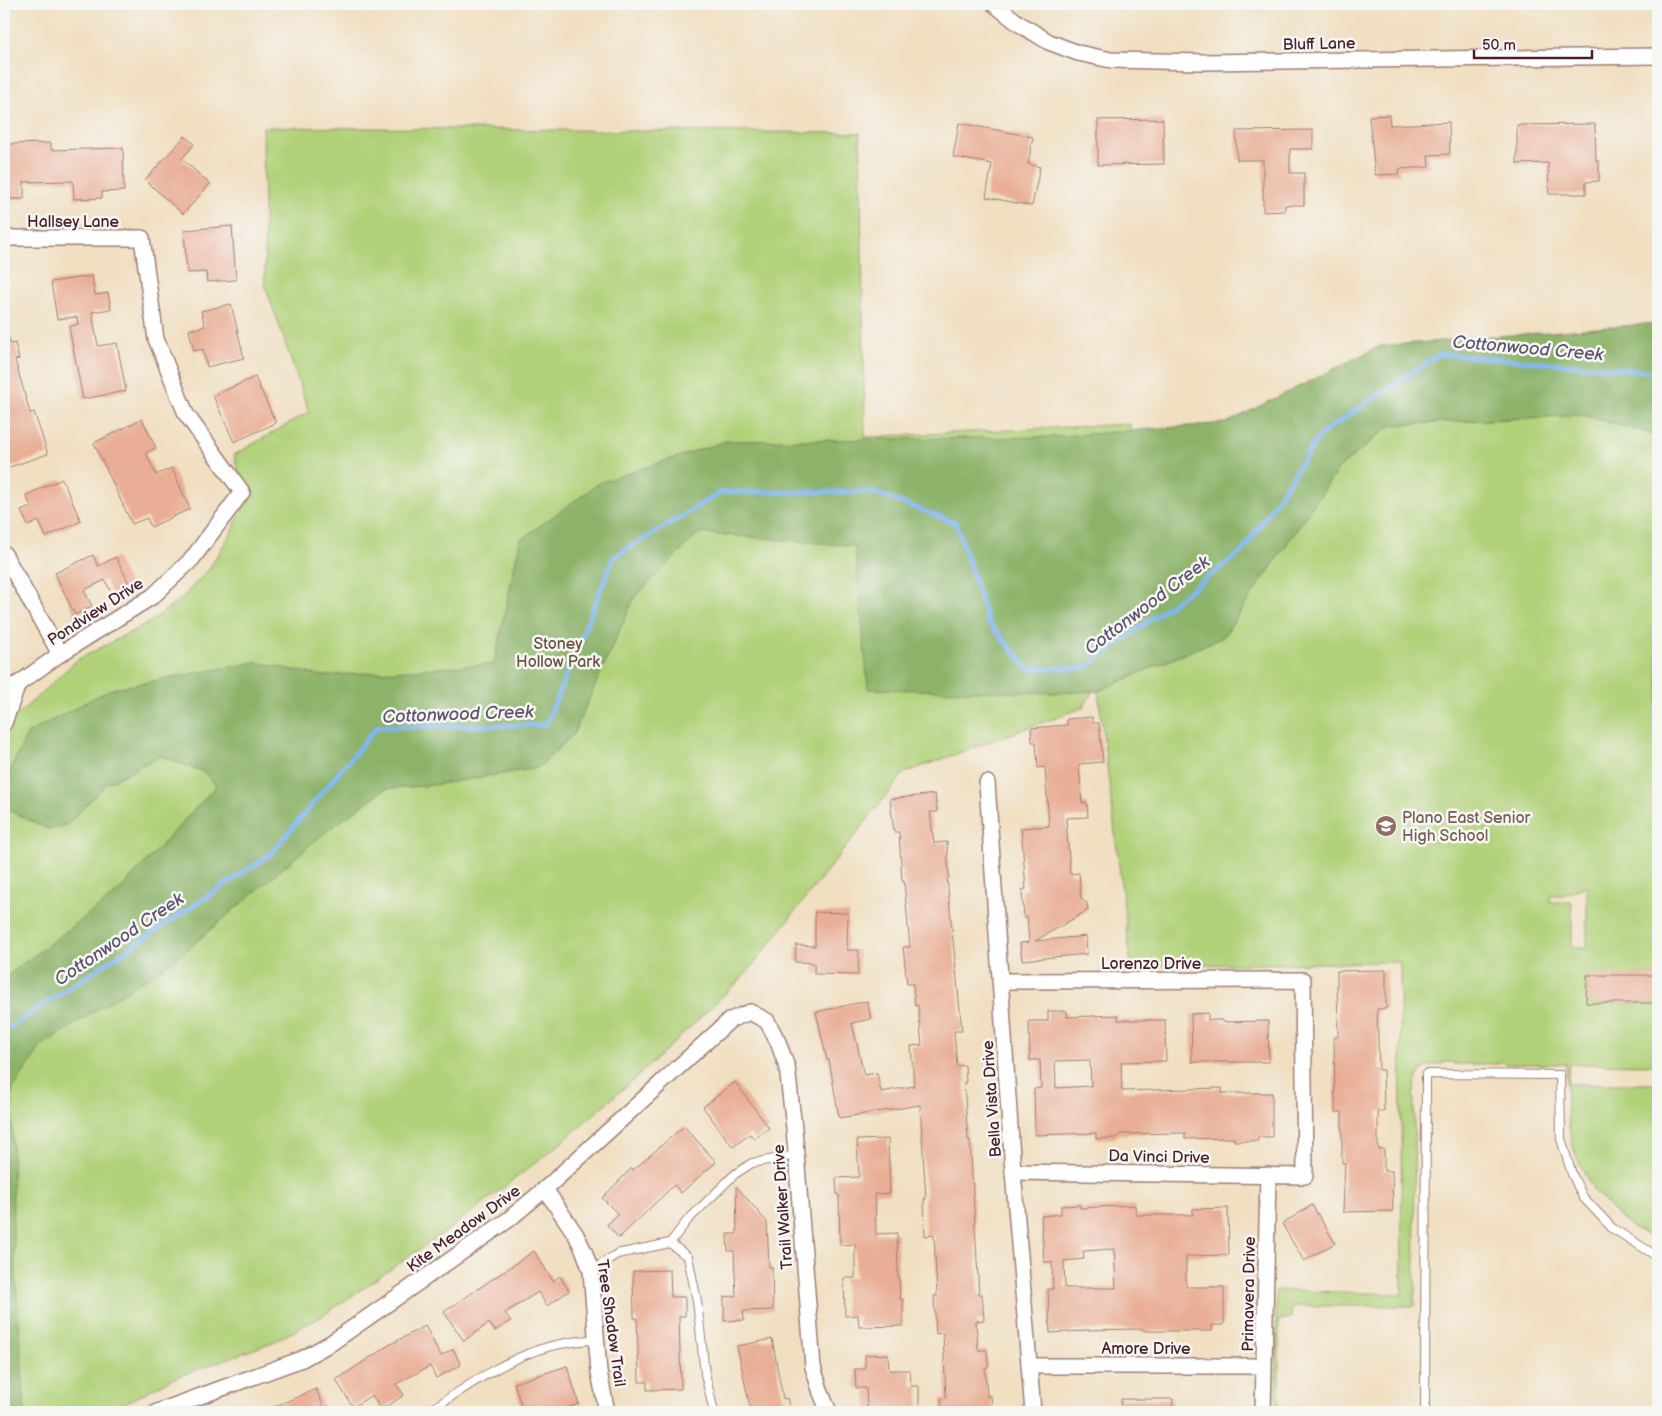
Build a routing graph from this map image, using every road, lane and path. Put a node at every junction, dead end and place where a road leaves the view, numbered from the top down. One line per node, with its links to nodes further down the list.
1 (994, 4): 2 (street, Bluff Lane)
2 (1658, 56)
3 (4, 238): 4 (street, Hallsey Lane)
4 (242, 492): 6 (street, Pondview Drive)
5 (4, 554): 6 (street)
6 (60, 654): 7 (street, Pondview Drive)
7 (11, 687): 8 (street, Pondview Drive)
8 (4, 723)
9 (987, 783): 10 (street, Bella Vista Drive)
10 (1000, 981): 13 (street, Bella Vista Drive); 15 (street, Lorenzo Drive)
11 (750, 1012): 12 (street, Trail Walker Drive); 16 (street, Kite Meadow Drive)
12 (796, 1155): 17 (lane); 27 (street, Trail Walker Drive)
13 (1013, 1172): 14 (street, Da Vinci Drive); 21 (street, Bella Vista Drive)
14 (1268, 1176): 15 (street, Da Vinci Drive); 22 (street, Primavera Drive)
15 (1305, 1176)
16 (545, 1189): 19 (street, Tree Shadow Trail); 23 (street, Kite Meadow Drive)
17 (670, 1243): 19 (lane); 26 (lane)
18 (1658, 1257): 30 (lane)
19 (591, 1271): 20 (street, Tree Shadow Trail)
20 (597, 1339): 24 (lane); 25 (street, Tree Shadow Trail)
21 (1029, 1366): 22 (street, Amore Drive); 28 (street, Bella Vista Drive)
22 (1264, 1366): 29 (street, Primavera Drive)
23 (157, 1412)
24 (428, 1412)
25 (607, 1412)
26 (714, 1412)
27 (829, 1412)
28 (1033, 1412)
29 (1263, 1412)
30 (1425, 1412)

